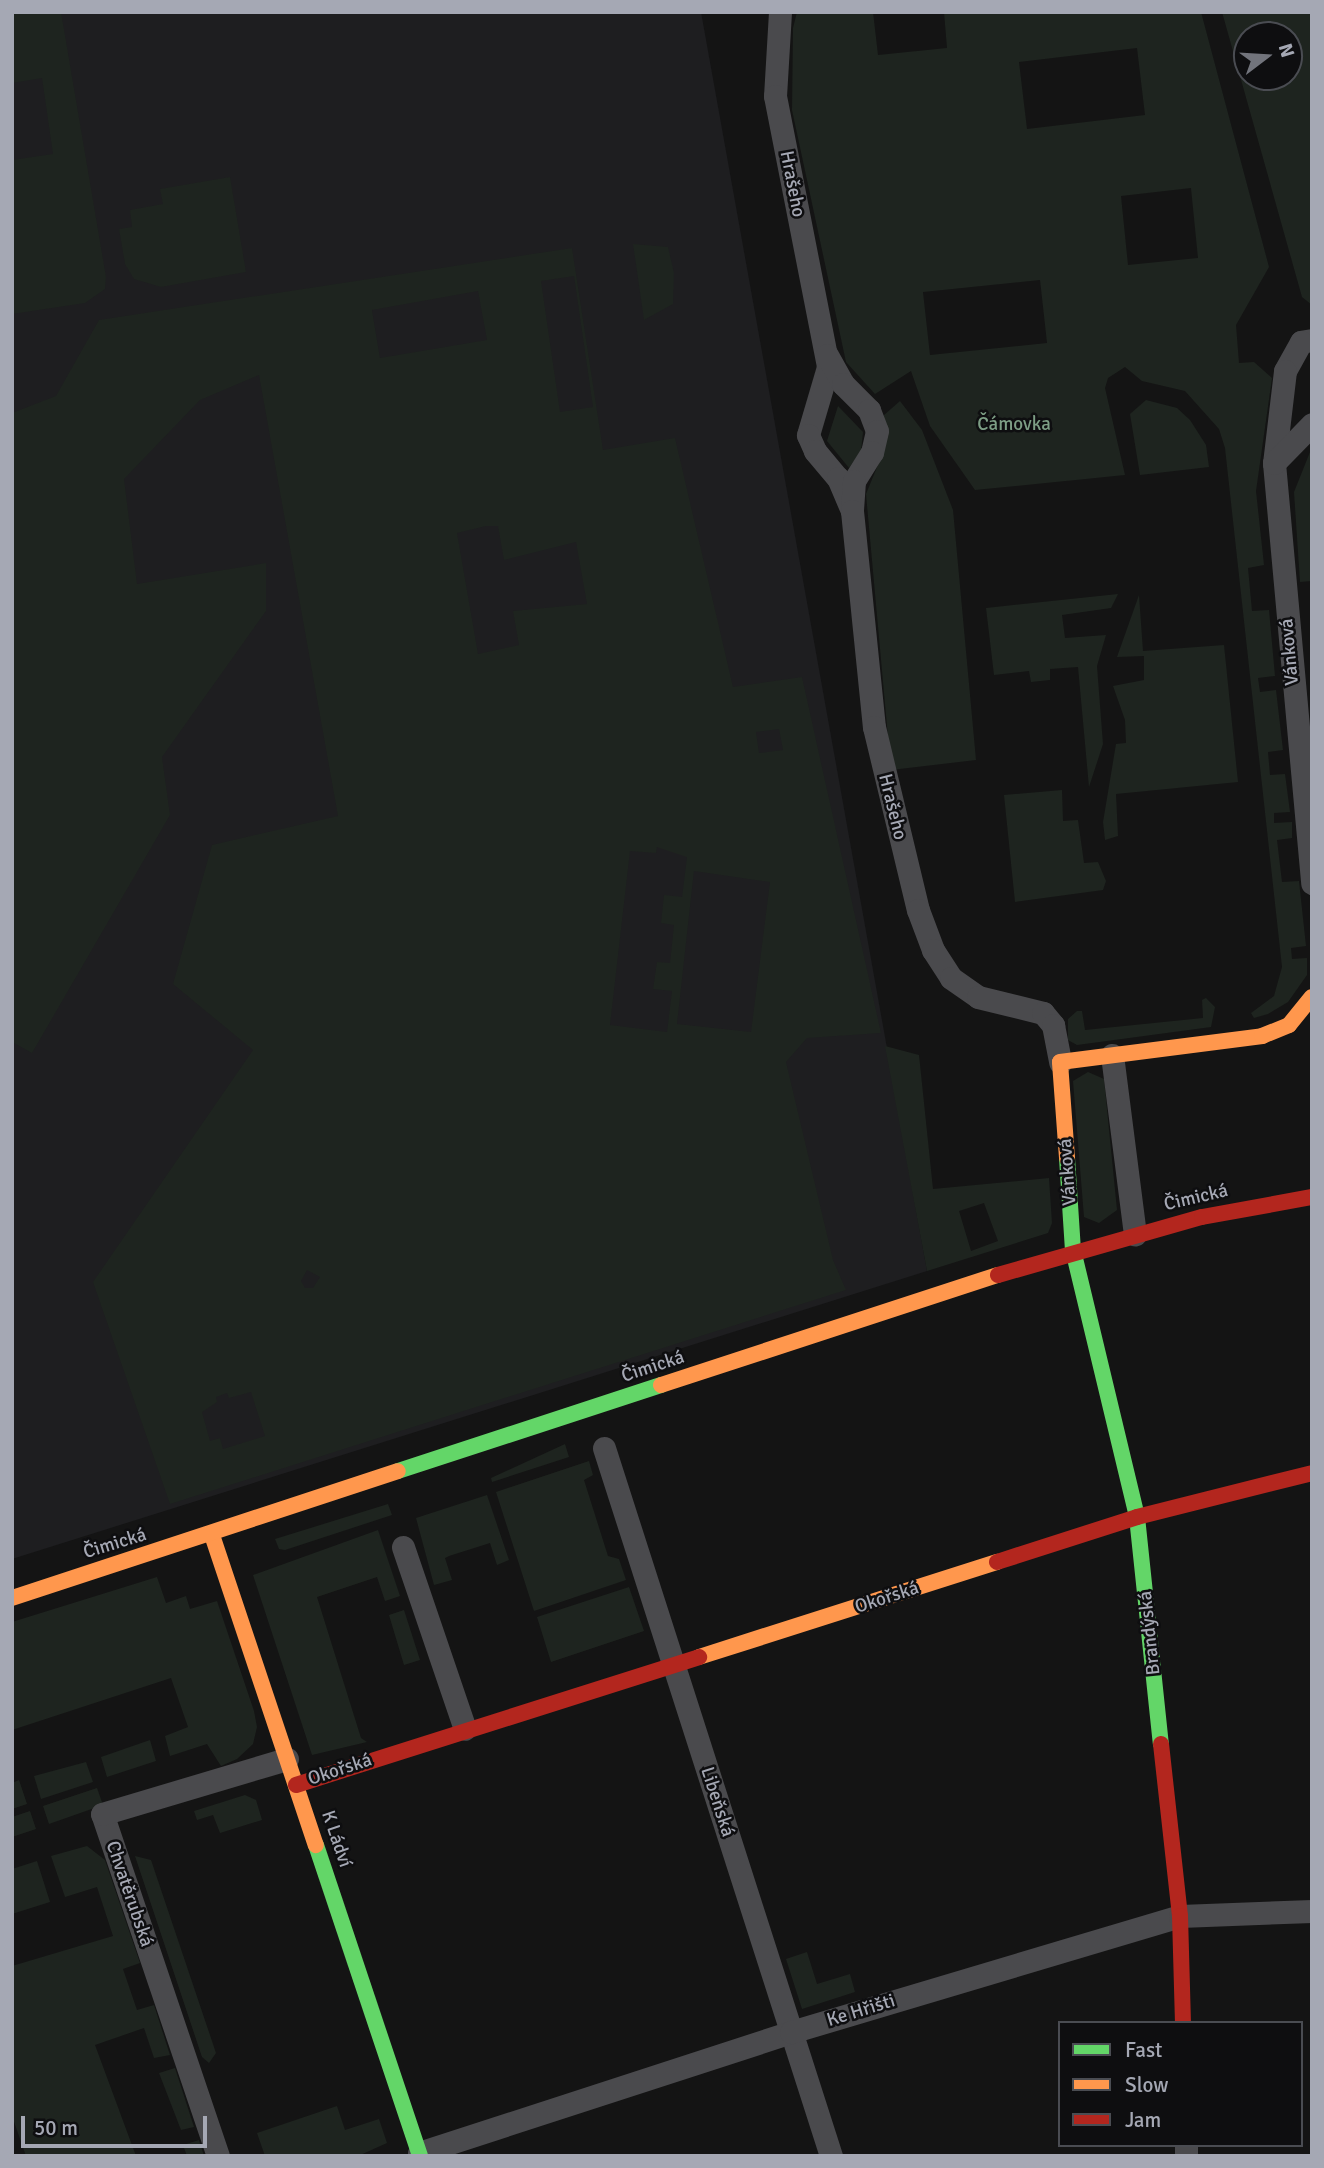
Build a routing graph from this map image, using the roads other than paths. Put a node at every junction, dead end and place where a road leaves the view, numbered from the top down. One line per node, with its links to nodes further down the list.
1 (780, 12): 3 (street, Hrašeho)
2 (1306, 341): 5 (street, Vánková)
3 (827, 355): 6 (street, Hrašeho); 6 (street, Hrašeho)
4 (1312, 424): 5 (street)
5 (1274, 463): 7 (street, Vánková)
6 (852, 511): 10 (street, Hrašeho)
7 (1312, 883)
8 (1312, 997): 9 (street)
9 (1112, 1055): 10 (street); 12 (street)
10 (1060, 1062): 13 (street, Vánková)
11 (1312, 1197): 12 (street, Čimická)
12 (1135, 1235): 13 (street, Čimická)
13 (1073, 1250): 16 (street, Brandýská); 17 (street, Čimická)
14 (604, 1448): 20 (street, Libeňská)
15 (1312, 1473): 16 (street, Okořská)
16 (1137, 1517): 20 (street, Okořská); 25 (street, Brandýská)
17 (212, 1535): 19 (street, Čimická); 22 (street, K Ládví)
18 (403, 1547): 21 (street)
19 (12, 1598)
20 (674, 1667): 21 (street, Okořská); 27 (street, Libeňská)
21 (465, 1729): 23 (street, Okořská)
22 (287, 1759): 23 (street, K Ládví); 29 (street, Chvatěrubská)
23 (296, 1785): 28 (street, K Ládví)
24 (1312, 1911): 25 (street, Ke Hřišti)
25 (1180, 1916): 26 (street, Brandýská); 27 (street, Ke Hřišti)
26 (1183, 2021)
27 (791, 2032): 28 (street, Ke Hřišti); 30 (street, Libeňská)
28 (420, 2154)
29 (218, 2156)
30 (831, 2156)

